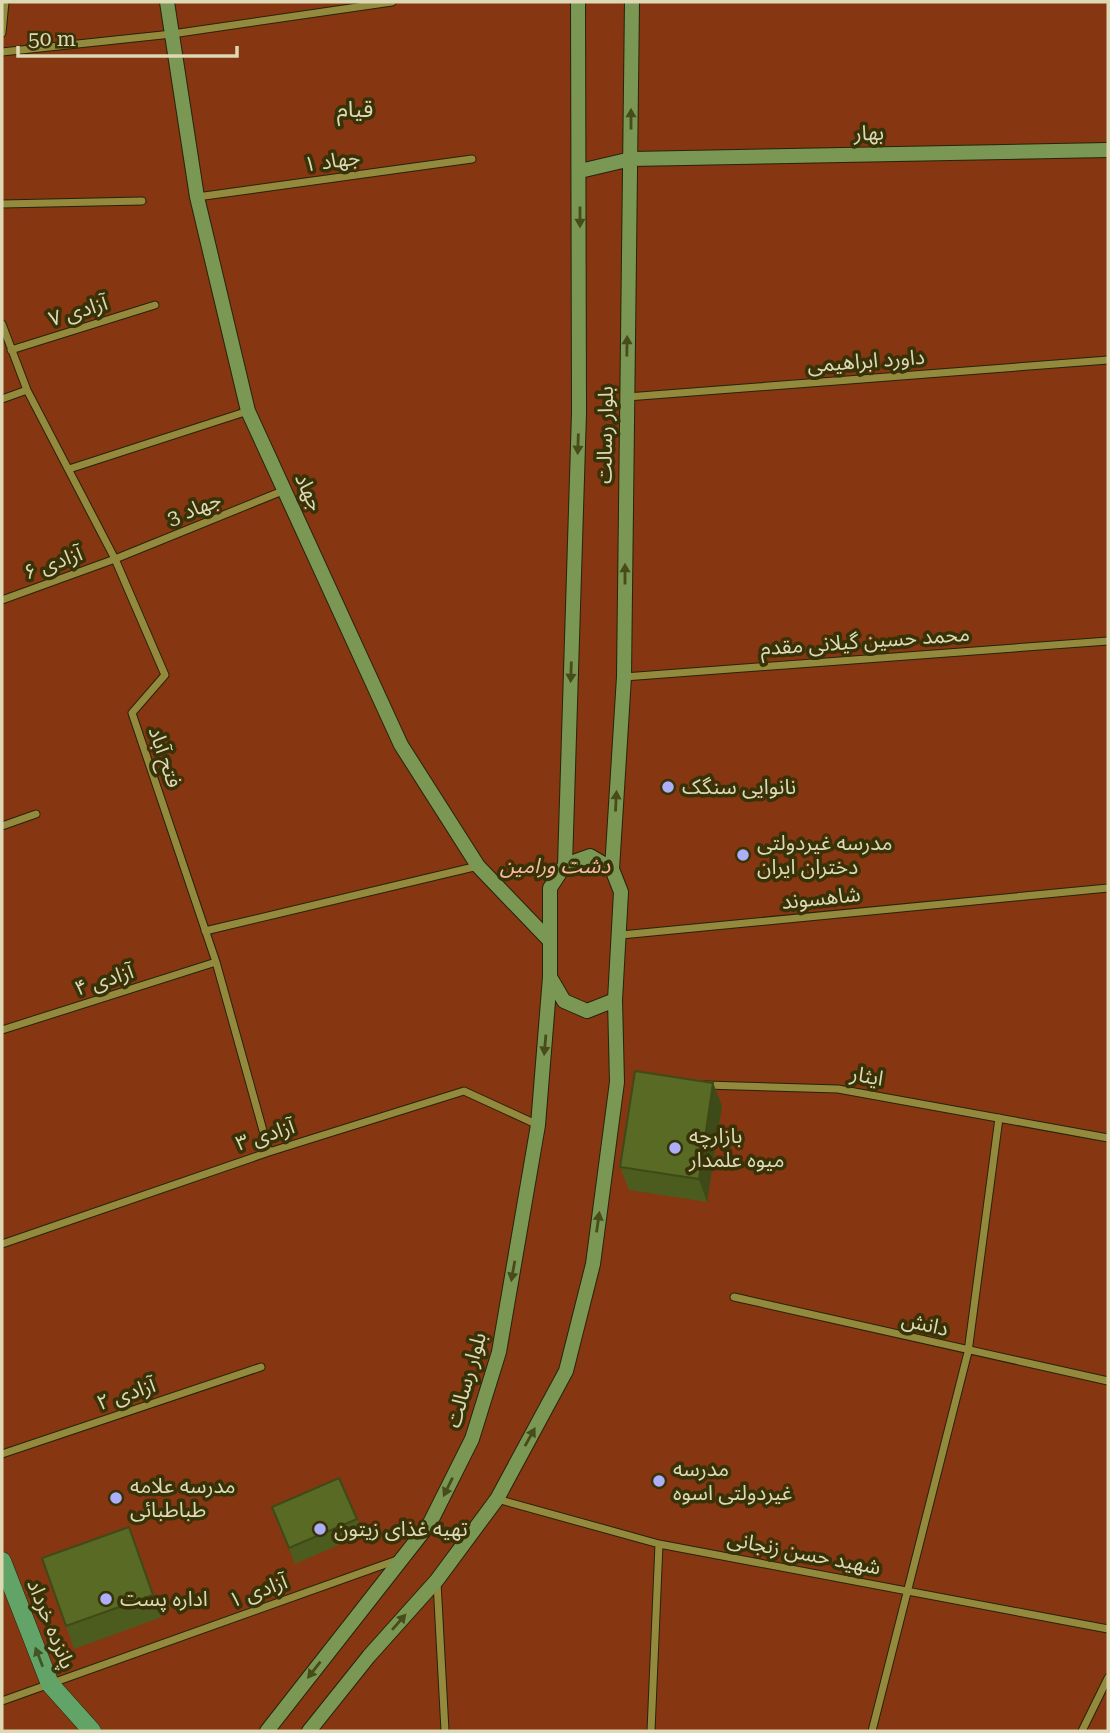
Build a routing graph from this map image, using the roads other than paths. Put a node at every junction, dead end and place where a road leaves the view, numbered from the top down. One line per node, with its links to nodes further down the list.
1 (5, 2): 6 (street)
2 (167, 2): 7 (main road, جهاد)
3 (392, 2): 7 (street)
4 (578, 2): 12 (main road, بلوار رسالت)
5 (632, 2): 11 (main road, بلوار رسالت, one-way to 5)
6 (2, 33)
7 (172, 34): 8 (street); 13 (main road, جهاد)
8 (2, 52)
9 (1108, 150): 11 (main road, بهار)
10 (472, 159): 13 (street, جهاد ۱)
11 (631, 159): 12 (main road, بهار); 21 (main road, بلوار رسالت, one-way to 11)
12 (580, 171): 32 (main road, بلوار رسالت, one-way to 32)
13 (197, 197): 23 (main road, جهاد)
14 (142, 201): 15 (street)
15 (2, 204)
16 (155, 305): 18 (street, آزادی ۷)
17 (2, 324): 18 (street, فتح آباد)
18 (11, 350): 20 (street, فتح آباد)
19 (1108, 360): 21 (street, داورد ابراهیمی)
20 (27, 390): 22 (street); 24 (street, فتح آباد)
21 (626, 398): 29 (main road, بلوار رسالت, one-way to 21)
22 (2, 399)
23 (248, 411): 24 (street); 25 (main road, جهاد)
24 (69, 469): 26 (street, فتح آباد)
25 (285, 491): 26 (street, جهاد 3); 33 (main road, جهاد)
26 (116, 559): 27 (street, آزادی ۶); 36 (street, فتح آباد)
27 (2, 600)
28 (1108, 640): 29 (street, محمد حسین گیلانی مقدم)
29 (624, 677): 34 (main road, بلوار رسالت, one-way to 29)
30 (36, 814): 31 (street)
31 (2, 826)
32 (565, 865): 34 (main road); 38 (main road, بلوار رسالت)
33 (478, 866): 36 (street); 38 (main road, جهاد)
34 (612, 869): 37 (main road, بلوار رسالت)
35 (1108, 888): 37 (street, شاهسوند)
36 (205, 931): 39 (street, فتح آباد)
37 (621, 935): 41 (main road, بلوار رسالت)
38 (550, 941): 40 (main road, بلوار رسالت)
39 (216, 962): 42 (street, آزادی ۴); 47 (street, فتح آباد)
40 (550, 978): 41 (main road); 45 (main road, بلوار رسالت, one-way to 45)
41 (615, 1000): 54 (main road, one-way to 41)
42 (2, 1030)
43 (700, 1084): 44 (street, ایثار)
44 (999, 1118): 46 (street, ایثار); 50 (street)
45 (538, 1125): 47 (street, آزادی ۳); 56 (main road, بلوار رسالت, one-way to 56)
46 (1108, 1138)
47 (269, 1152): 48 (street, آزادی ۳)
48 (2, 1244)
49 (734, 1297): 50 (street, دانش)
50 (968, 1352): 52 (street, دانش); 59 (street)
51 (261, 1367): 53 (street, آزادی ۲)
52 (1108, 1381)
53 (2, 1454)
54 (497, 1499): 55 (street, شهید حسن زنجانی); 58 (main road)
55 (659, 1544): 59 (street, شهید حسن زنجانی); 69 (street)
56 (399, 1560): 62 (street, آزادی ۱); 66 (main road, بلوار رسالت, one-way to 66)
57 (2, 1561): 62 (main road, پانزده خرداد, one-way to 57)
58 (437, 1580): 67 (main road, one-way to 58); 68 (street)
59 (909, 1591): 60 (street, شهید حسن زنجانی); 70 (street)
60 (1108, 1629)
61 (1108, 1678): 71 (street)
62 (50, 1684): 63 (street, آزادی ۱); 64 (main road); 65 (main road, پانزده خرداد)
63 (2, 1701)
64 (74, 1731)
65 (92, 1731)
66 (267, 1731)
67 (309, 1731)
68 (444, 1731)
69 (651, 1731)
70 (872, 1731)
71 (1082, 1731)

